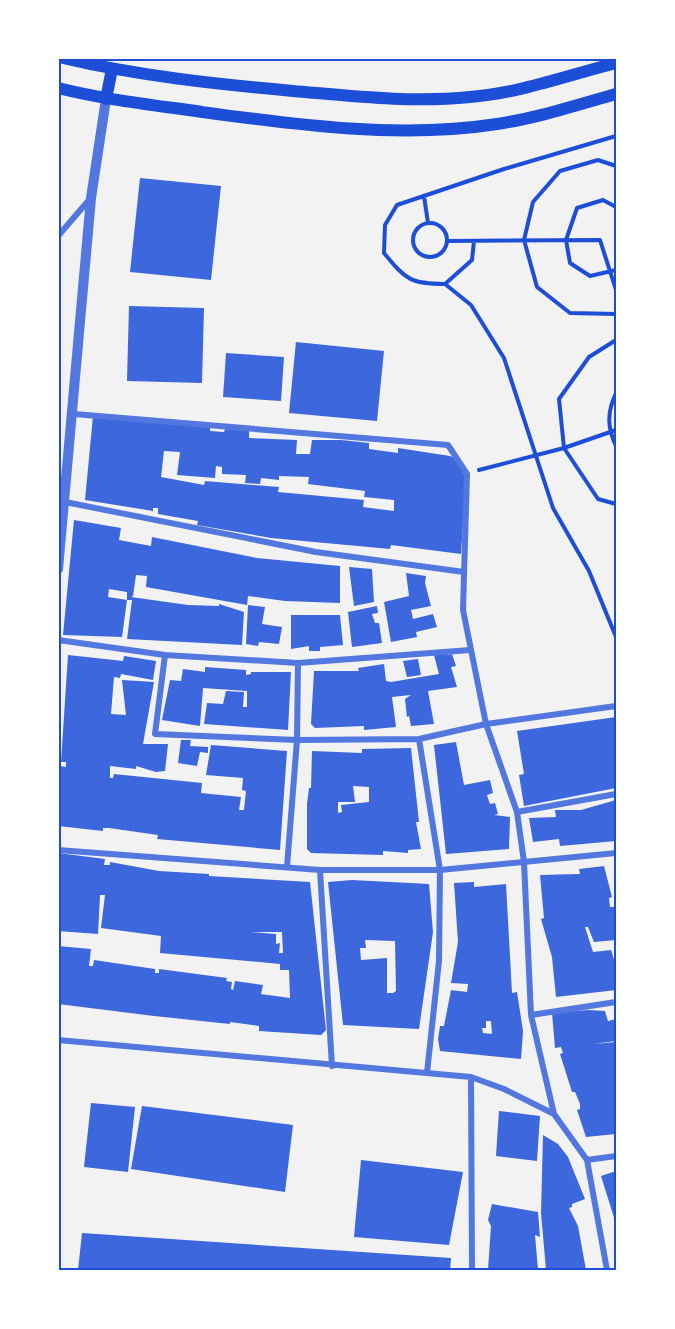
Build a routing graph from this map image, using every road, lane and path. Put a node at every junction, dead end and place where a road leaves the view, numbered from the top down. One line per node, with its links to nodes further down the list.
1 (63, 58): 3 (main road)
2 (616, 63): 3 (main road)
3 (114, 64): 6 (main road)
4 (58, 88): 6 (main road)
5 (616, 94): 6 (main road)
6 (106, 99): 10 (street)
7 (616, 136): 9 (path)
8 (616, 166): 14 (path)
9 (424, 196): 12 (path); 20 (path)
10 (92, 198): 13 (street); 25 (street)
11 (616, 207): 15 (path)
12 (428, 223): 16 (path); 16 (path)
13 (58, 236)
14 (524, 240): 15 (path); 17 (path); 22 (path)
15 (566, 240): 19 (path); 19 (path)
16 (447, 241): 17 (path)
17 (474, 241): 20 (path)
18 (616, 270): 19 (path)
19 (611, 273): 21 (path)
20 (445, 284): 30 (path)
21 (616, 291)
22 (616, 314)
23 (616, 340): 29 (path)
24 (616, 393): 27 (path)
25 (74, 414): 31 (street); 32 (street)
26 (616, 430): 27 (path)
27 (610, 432): 28 (path); 29 (path)
28 (616, 446)
29 (564, 448): 30 (path); 33 (path)
30 (536, 455): 31 (path); 36 (path)
31 (467, 474): 35 (street)
32 (65, 502): 34 (street); 35 (street)
33 (616, 504)
34 (58, 569)
35 (464, 572): 38 (street)
36 (616, 637)
37 (58, 640): 39 (street)
38 (470, 650): 40 (street); 42 (street)
39 (165, 655): 40 (street); 44 (street)
40 (298, 663): 44 (street)
41 (616, 706): 42 (street)
42 (486, 724): 43 (street); 46 (street)
43 (419, 739): 44 (street); 52 (street)
44 (297, 740): 50 (street)
45 (616, 794): 46 (street)
46 (517, 812): 49 (street)
47 (58, 850): 50 (street)
48 (616, 853): 49 (street)
49 (524, 862): 52 (street); 54 (street)
50 (287, 867): 51 (street)
51 (320, 870): 52 (street); 56 (street)
52 (440, 870): 57 (street)
53 (616, 1002): 54 (street)
54 (531, 1016): 59 (street)
55 (58, 1040): 56 (street)
56 (332, 1066): 57 (street)
57 (427, 1073): 58 (street)
58 (471, 1077): 59 (street); 62 (street)
59 (554, 1114): 61 (street)
60 (616, 1156): 61 (street)
61 (587, 1161): 63 (street)
62 (472, 1270)
63 (607, 1270)

